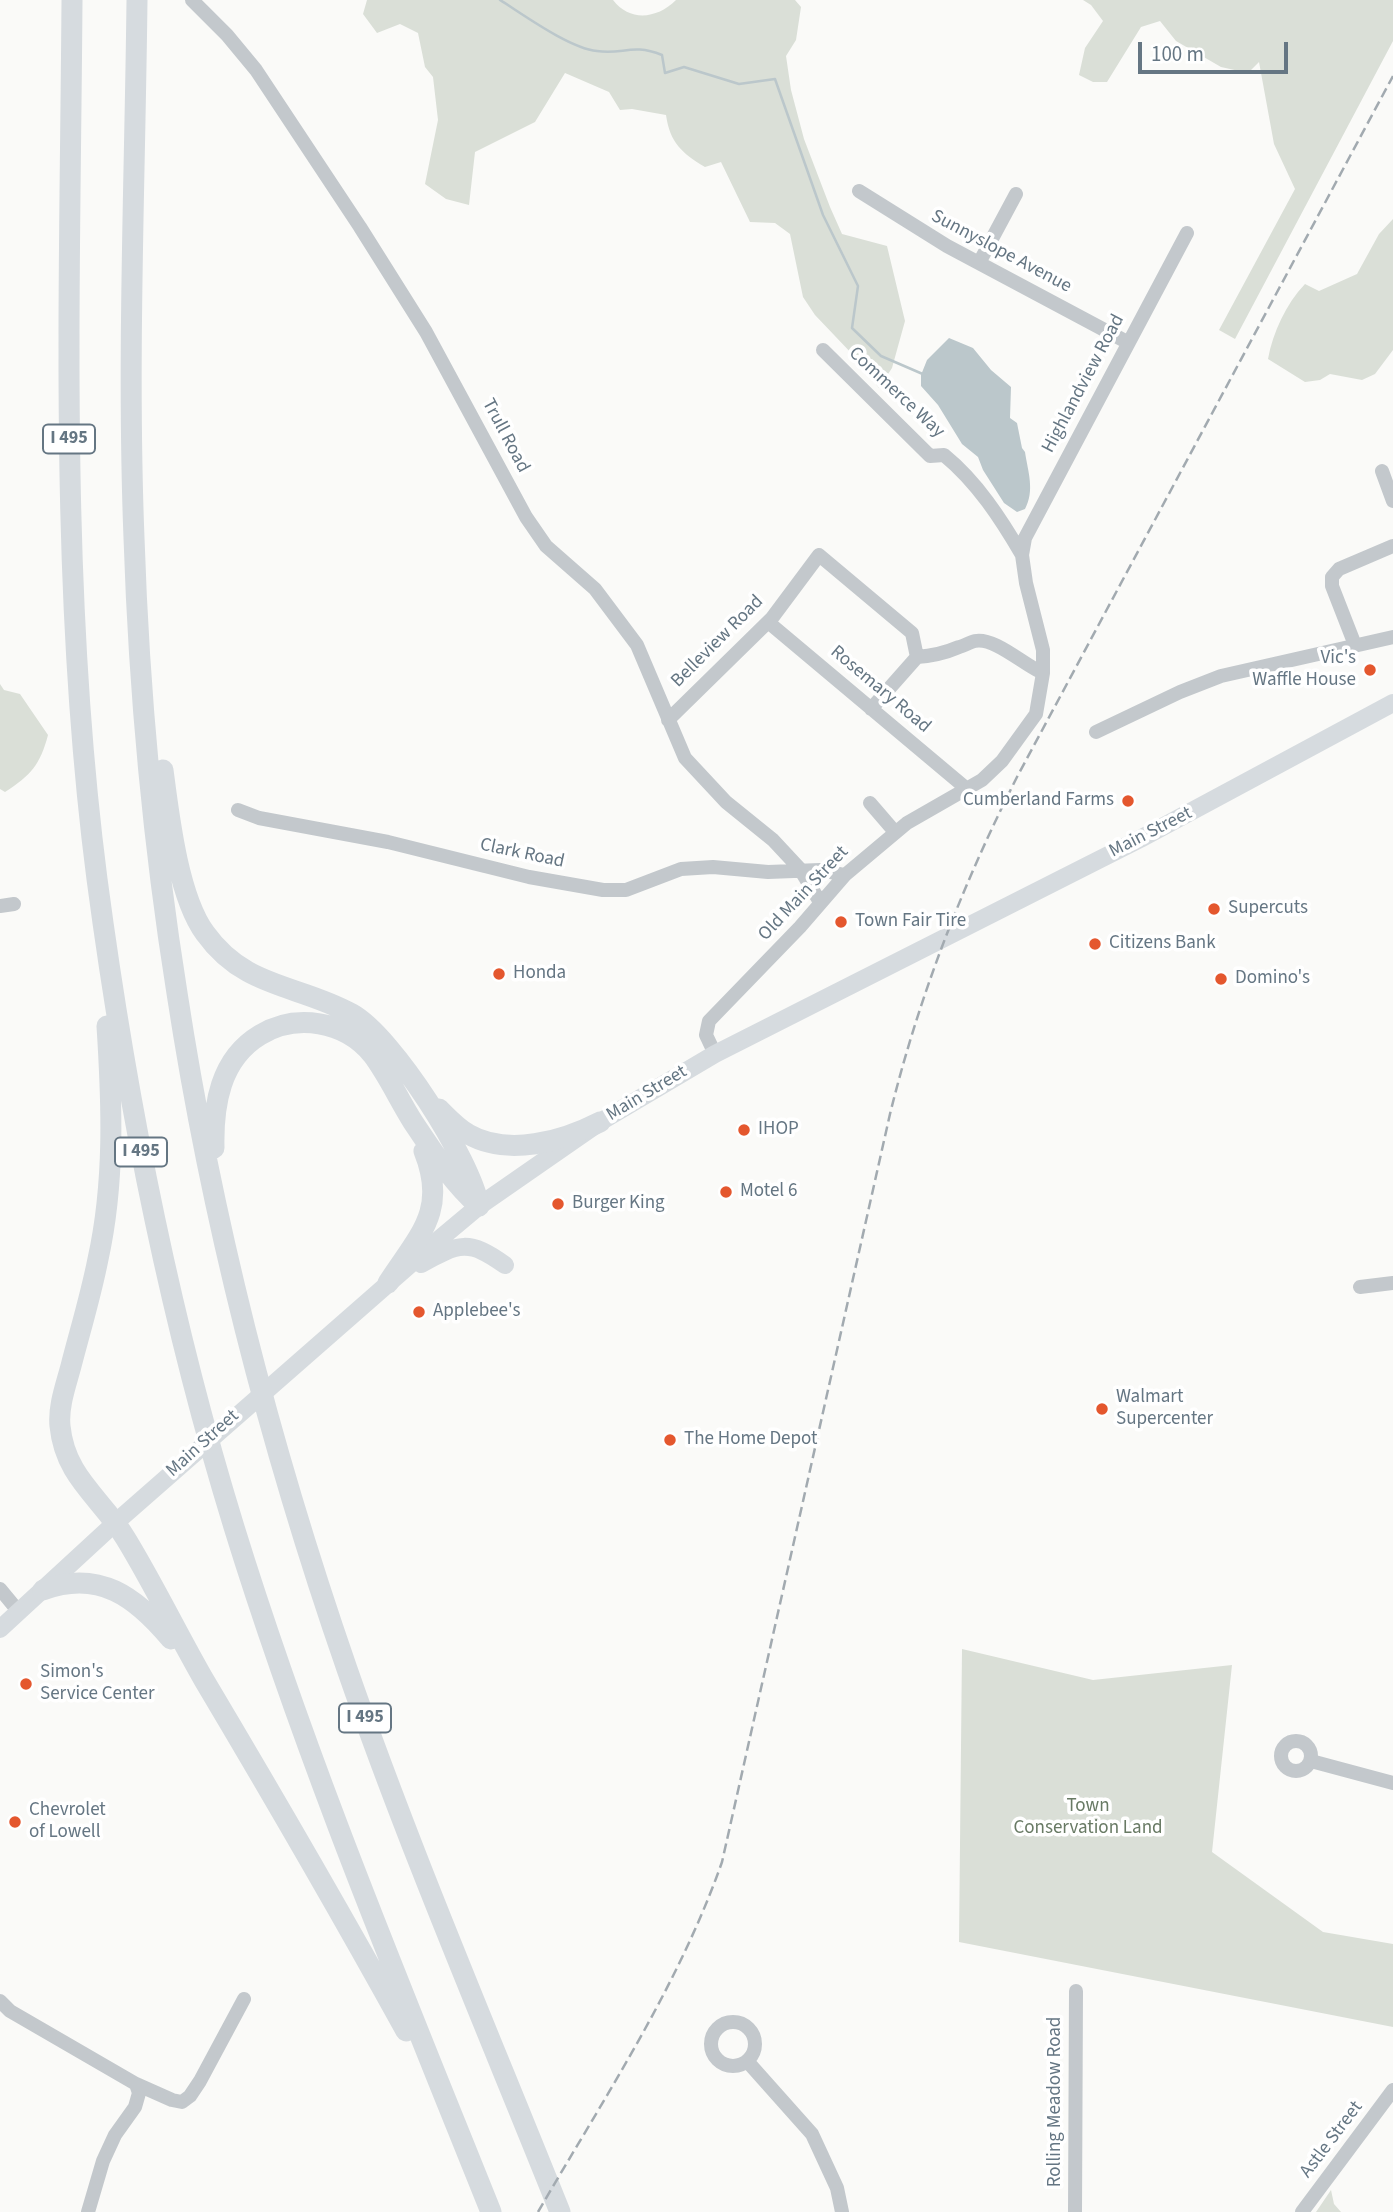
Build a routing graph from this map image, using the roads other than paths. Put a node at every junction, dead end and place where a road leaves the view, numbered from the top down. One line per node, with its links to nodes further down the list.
1 (72, 0): 30 (highway, I 495)
2 (137, 0): 12 (highway, I 495)
3 (192, 0): 22 (street, Trull Road)
4 (859, 191): 7 (street, Sunnyslope Avenue)
5 (1016, 194): 7 (street)
6 (1187, 233): 8 (street, Highlandview Road)
7 (979, 263): 8 (street, Sunnyslope Avenue)
8 (1127, 342): 14 (street, Highlandview Road)
9 (823, 350): 14 (street, Commerce Way)
10 (1382, 471): 11 (street)
11 (1393, 501)
12 (134, 538): 33 (highway); 37 (highway, I 495)
13 (1393, 546): 17 (street)
14 (1022, 555): 19 (street, Old Main Street)
15 (768, 622): 18 (street, Belleview Road); 21 (street, Rosemary Road); 22 (street, Belleview Road)
16 (1393, 637): 17 (street)
17 (1355, 645): 23 (street)
18 (917, 657): 19 (street); 21 (street)
19 (1043, 673): 24 (street, Old Main Street)
20 (1393, 703): 32 (main road, Main Street)
21 (871, 709): 24 (street, Rosemary Road)
22 (668, 720): 28 (street, Trull Road)
23 (1096, 732)
24 (967, 789): 27 (street, Old Main Street)
25 (870, 803): 27 (street)
26 (238, 810): 28 (street, Clark Road)
27 (895, 832): 29 (street, Old Main Street)
28 (800, 869): 29 (street); 31 (street, Trull Road)
29 (845, 875): 31 (street, Old Main Street)
30 (97, 877): 42 (highway); 56 (highway, I 495)
31 (820, 902): 32 (street, Old Main Street)
32 (715, 1054): 35 (main road, Main Street)
33 (420, 1090): 35 (highway); 36 (highway)
34 (412, 1120): 36 (highway); 37 (highway); 39 (highway)
35 (600, 1122): 36 (main road, Main Street)
36 (479, 1206): 39 (main road, Main Street)
37 (222, 1227): 57 (highway, I 495)
38 (505, 1265): 39 (main road)
39 (388, 1283): 42 (main road, Main Street)
40 (1393, 1283): 41 (street)
41 (1360, 1287)
42 (114, 1522): 44 (main road, Main Street); 47 (highway)
43 (0, 1589): 45 (street)
44 (43, 1590): 45 (main road, Main Street); 47 (highway)
45 (19, 1612): 46 (main road, Main Street)
46 (0, 1629)
47 (203, 1677): 56 (highway)
48 (1311, 1761): 49 (street)
49 (1393, 1783)
50 (1076, 1991): 61 (street, Rolling Meadow Road)
51 (244, 1999): 54 (street)
52 (0, 2001): 54 (street)
53 (747, 2061): 60 (street)
54 (136, 2084): 58 (street)
55 (1393, 2090): 62 (street, Astle Street)
56 (454, 2119): 59 (highway, I 495)
57 (559, 2209)
58 (88, 2212)
59 (491, 2212)
60 (842, 2212)
61 (1075, 2212)
62 (1302, 2212)

